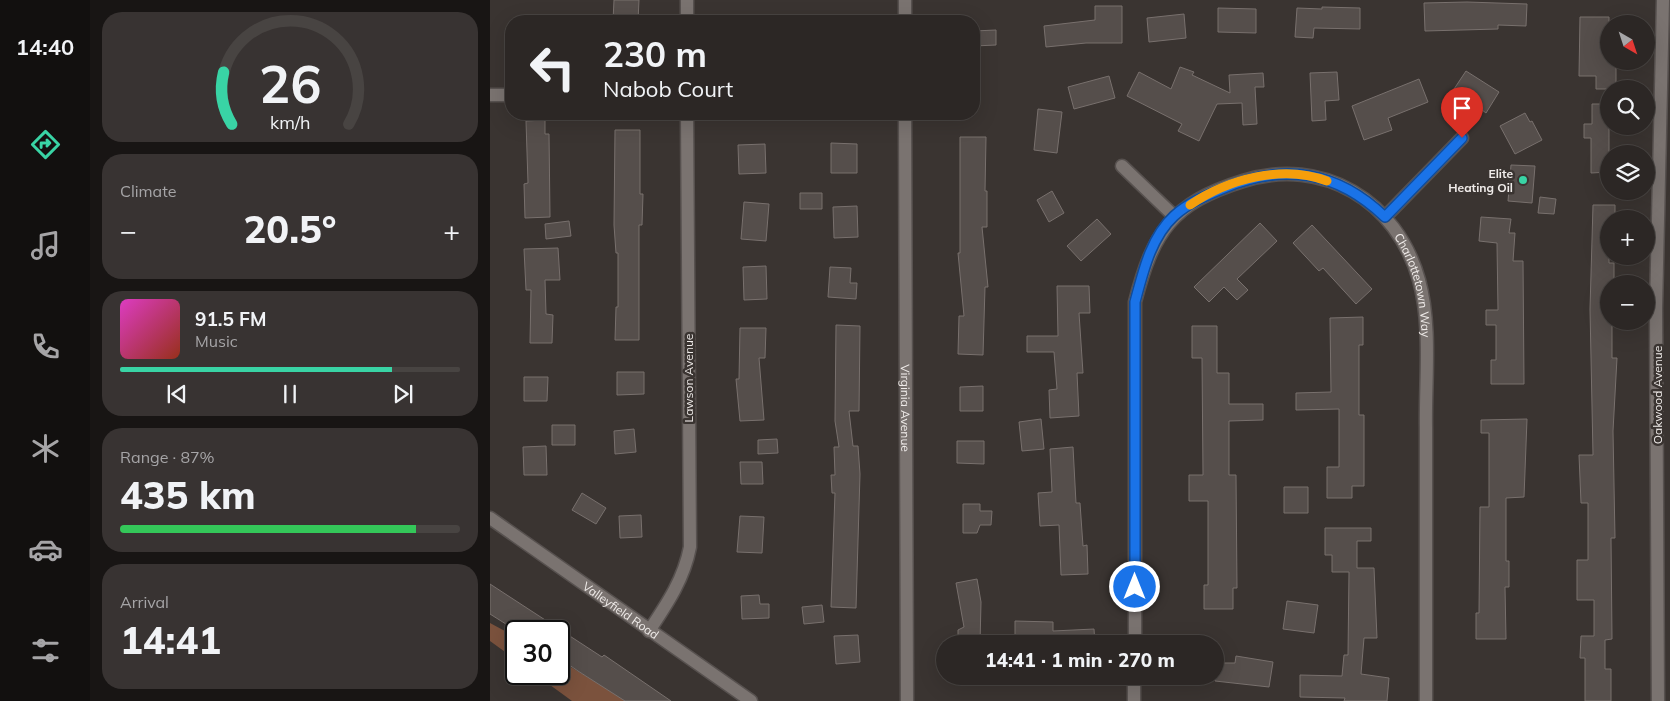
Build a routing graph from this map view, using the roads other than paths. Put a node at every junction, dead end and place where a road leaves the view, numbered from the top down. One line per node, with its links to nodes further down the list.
1 (687, 0): 4 (street)
2 (905, 0): 5 (street)
3 (1663, 0): 22 (street, Oakwood Avenue)
4 (687, 15)
5 (905, 15)
6 (490, 95): 7 (street)
7 (505, 95)
8 (687, 120): 15 (street, Lawson Avenue)
9 (905, 120): 19 (street, Virginia Avenue)
10 (1462, 138): 13 (street)
11 (1122, 166): 12 (street)
12 (1174, 216): 13 (street, Charlottetown Way); 16 (street, Charlottetown Way)
13 (1385, 217): 21 (street, Charlottetown Way)
14 (490, 518): 15 (street, Valleyfield Road)
15 (649, 631): 18 (street, Valleyfield Road)
16 (1134, 635)
17 (1134, 685): 20 (street)
18 (751, 701)
19 (907, 701)
20 (1134, 701)
21 (1426, 701)
22 (1658, 701)

